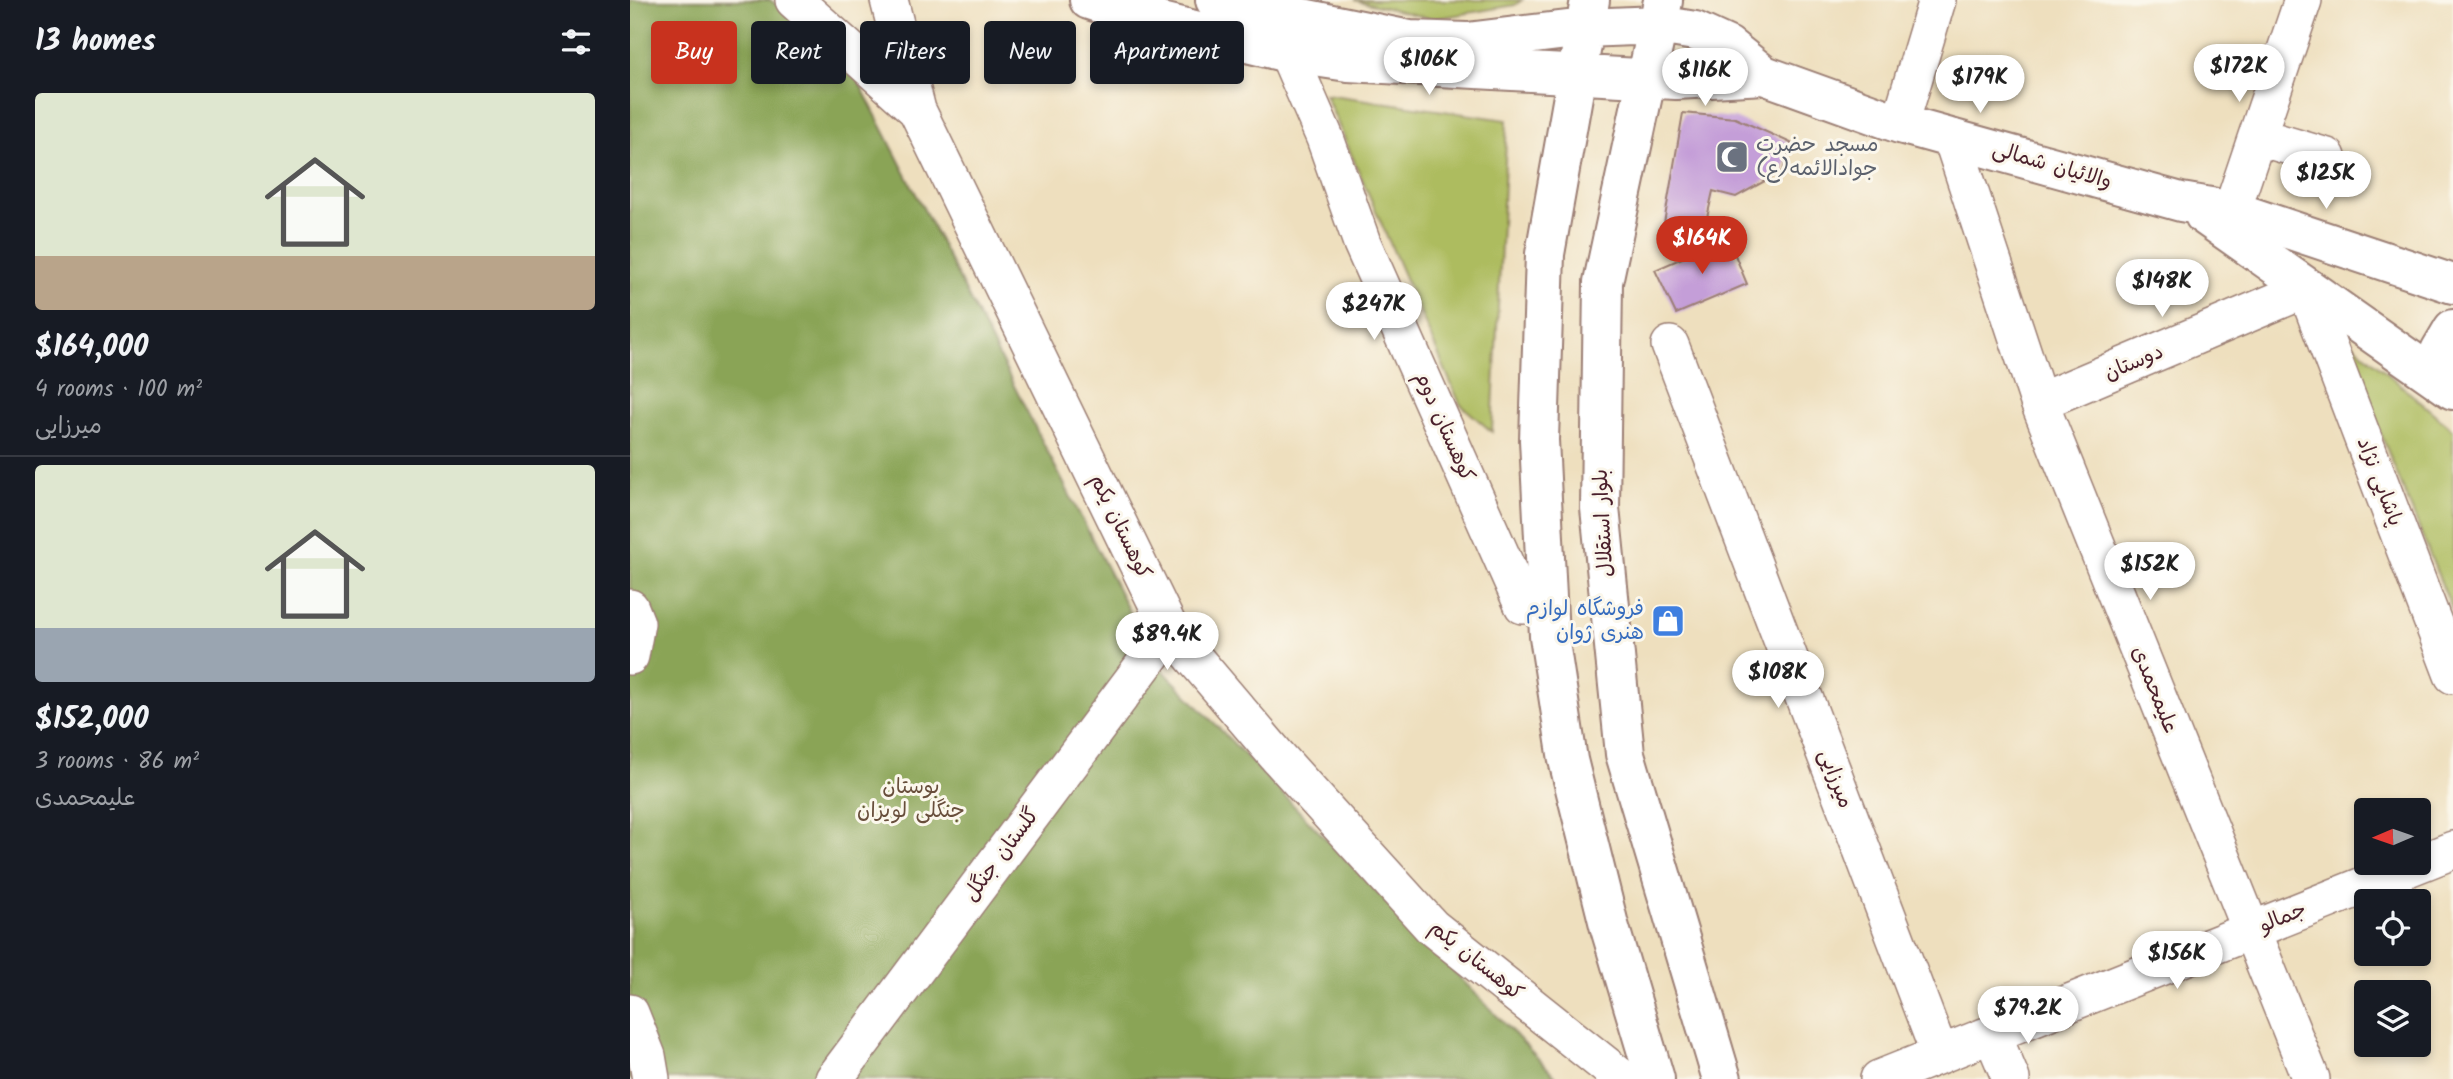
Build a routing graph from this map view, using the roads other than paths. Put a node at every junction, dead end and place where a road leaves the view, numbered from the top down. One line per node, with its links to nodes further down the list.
1 (794, 0): 14 (street, کوهستان یکم)
2 (888, 0): 14 (street)
3 (1088, 0): 10 (main road, والائیان شمالی)
4 (1215, 0): 9 (main road, والائیان شمالی)
5 (1937, 0): 15 (street)
6 (2303, 0): 16 (street)
7 (1661, 13): 8 (main road, والائیان شمالی); 11 (main road, والائیان شمالی); 13 (main road, بلوار استقلال)
8 (1587, 14): 9 (main road, والائیان شمالی); 12 (main road)
9 (1277, 15): 10 (main road)
10 (1288, 53): 12 (main road, والائیان شمالی); 26 (street, کوهستان دوم)
11 (1764, 75): 13 (main road, والائیان شمالی); 15 (main road, والائیان شمالی)
12 (1574, 76): 13 (main road, والائیان شمالی); 39 (main road)
13 (1647, 77): 40 (main road, بلوار استقلال)
14 (917, 110): 28 (street, کوهستان یکم)
15 (1900, 124): 17 (main road, والائیان شمالی)
16 (2259, 137): 18 (street); 19 (street)
17 (1952, 138): 19 (main road, والائیان شمالی); 25 (street, علیمحمدی)
18 (2327, 158)
19 (2230, 220): 20 (main road, والائیان شمالی); 21 (main road, والائیان شمالی)
20 (2453, 284)
21 (2306, 289): 24 (main road, والائیان شمالی); 25 (street, دوستان); 30 (street, پاشایی نژاد)
22 (2453, 329): 24 (main road)
23 (1670, 345): 35 (street, میرزایی)
24 (2444, 383)
25 (2039, 402): 32 (street, علیمحمدی)
26 (1523, 605)
27 (630, 608): 29 (street)
28 (1170, 630): 37 (street, گلستان جنگل); 38 (street, کوهستان یکم)
29 (630, 656)
30 (2453, 675)
31 (2453, 850): 32 (street, جمالو)
32 (2250, 931): 34 (street, جمالو); 43 (street, علیمحمدی)
33 (630, 1013): 36 (street)
34 (1992, 1034): 35 (street, جمالو); 42 (street)
35 (1940, 1055): 41 (street, جمالو)
36 (651, 1079)
37 (834, 1079)
38 (1623, 1079)
39 (1655, 1079)
40 (1722, 1079)
41 (1879, 1079)
42 (2011, 1079)
43 (2311, 1079)

